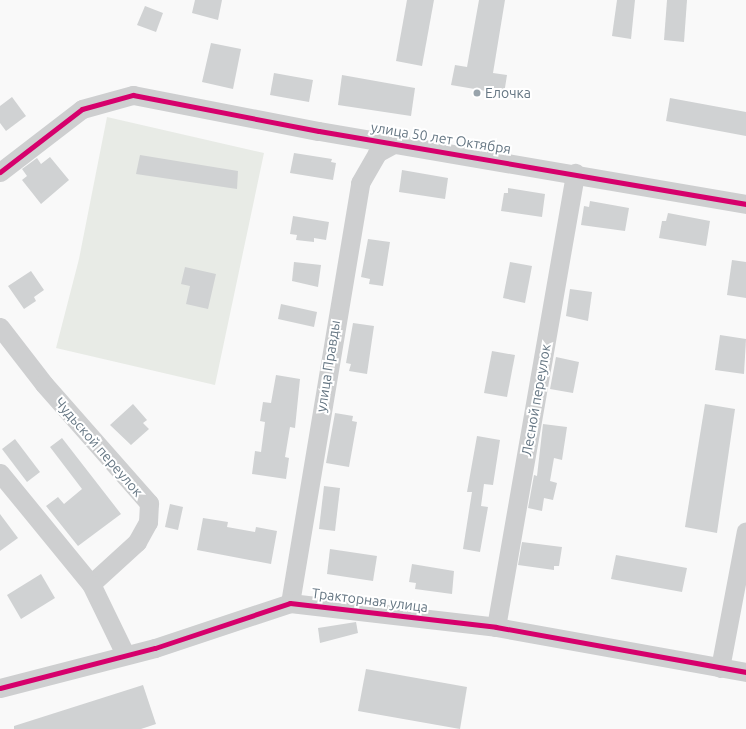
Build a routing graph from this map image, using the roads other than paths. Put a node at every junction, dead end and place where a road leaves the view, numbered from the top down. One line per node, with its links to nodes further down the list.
1 (395, 143): 2 (street, улица 50 лет Октября); 3 (street, улица 50 лет Октября); 9 (street, улица Правды)
2 (0, 172)
3 (575, 173): 4 (street, улица 50 лет Октября); 10 (street, Лесной переулок)
4 (746, 204)
5 (0, 327): 8 (street, Чудьской переулок)
6 (0, 472): 8 (street)
7 (746, 531): 12 (street)
8 (91, 584): 11 (street)
9 (290, 603): 10 (street, Тракторная улица); 11 (street, Тракторная улица)
10 (496, 627): 12 (street, Тракторная улица)
11 (125, 654): 14 (street, Тракторная улица)
12 (720, 668): 13 (street, Тракторная улица)
13 (746, 672)
14 (0, 688)

